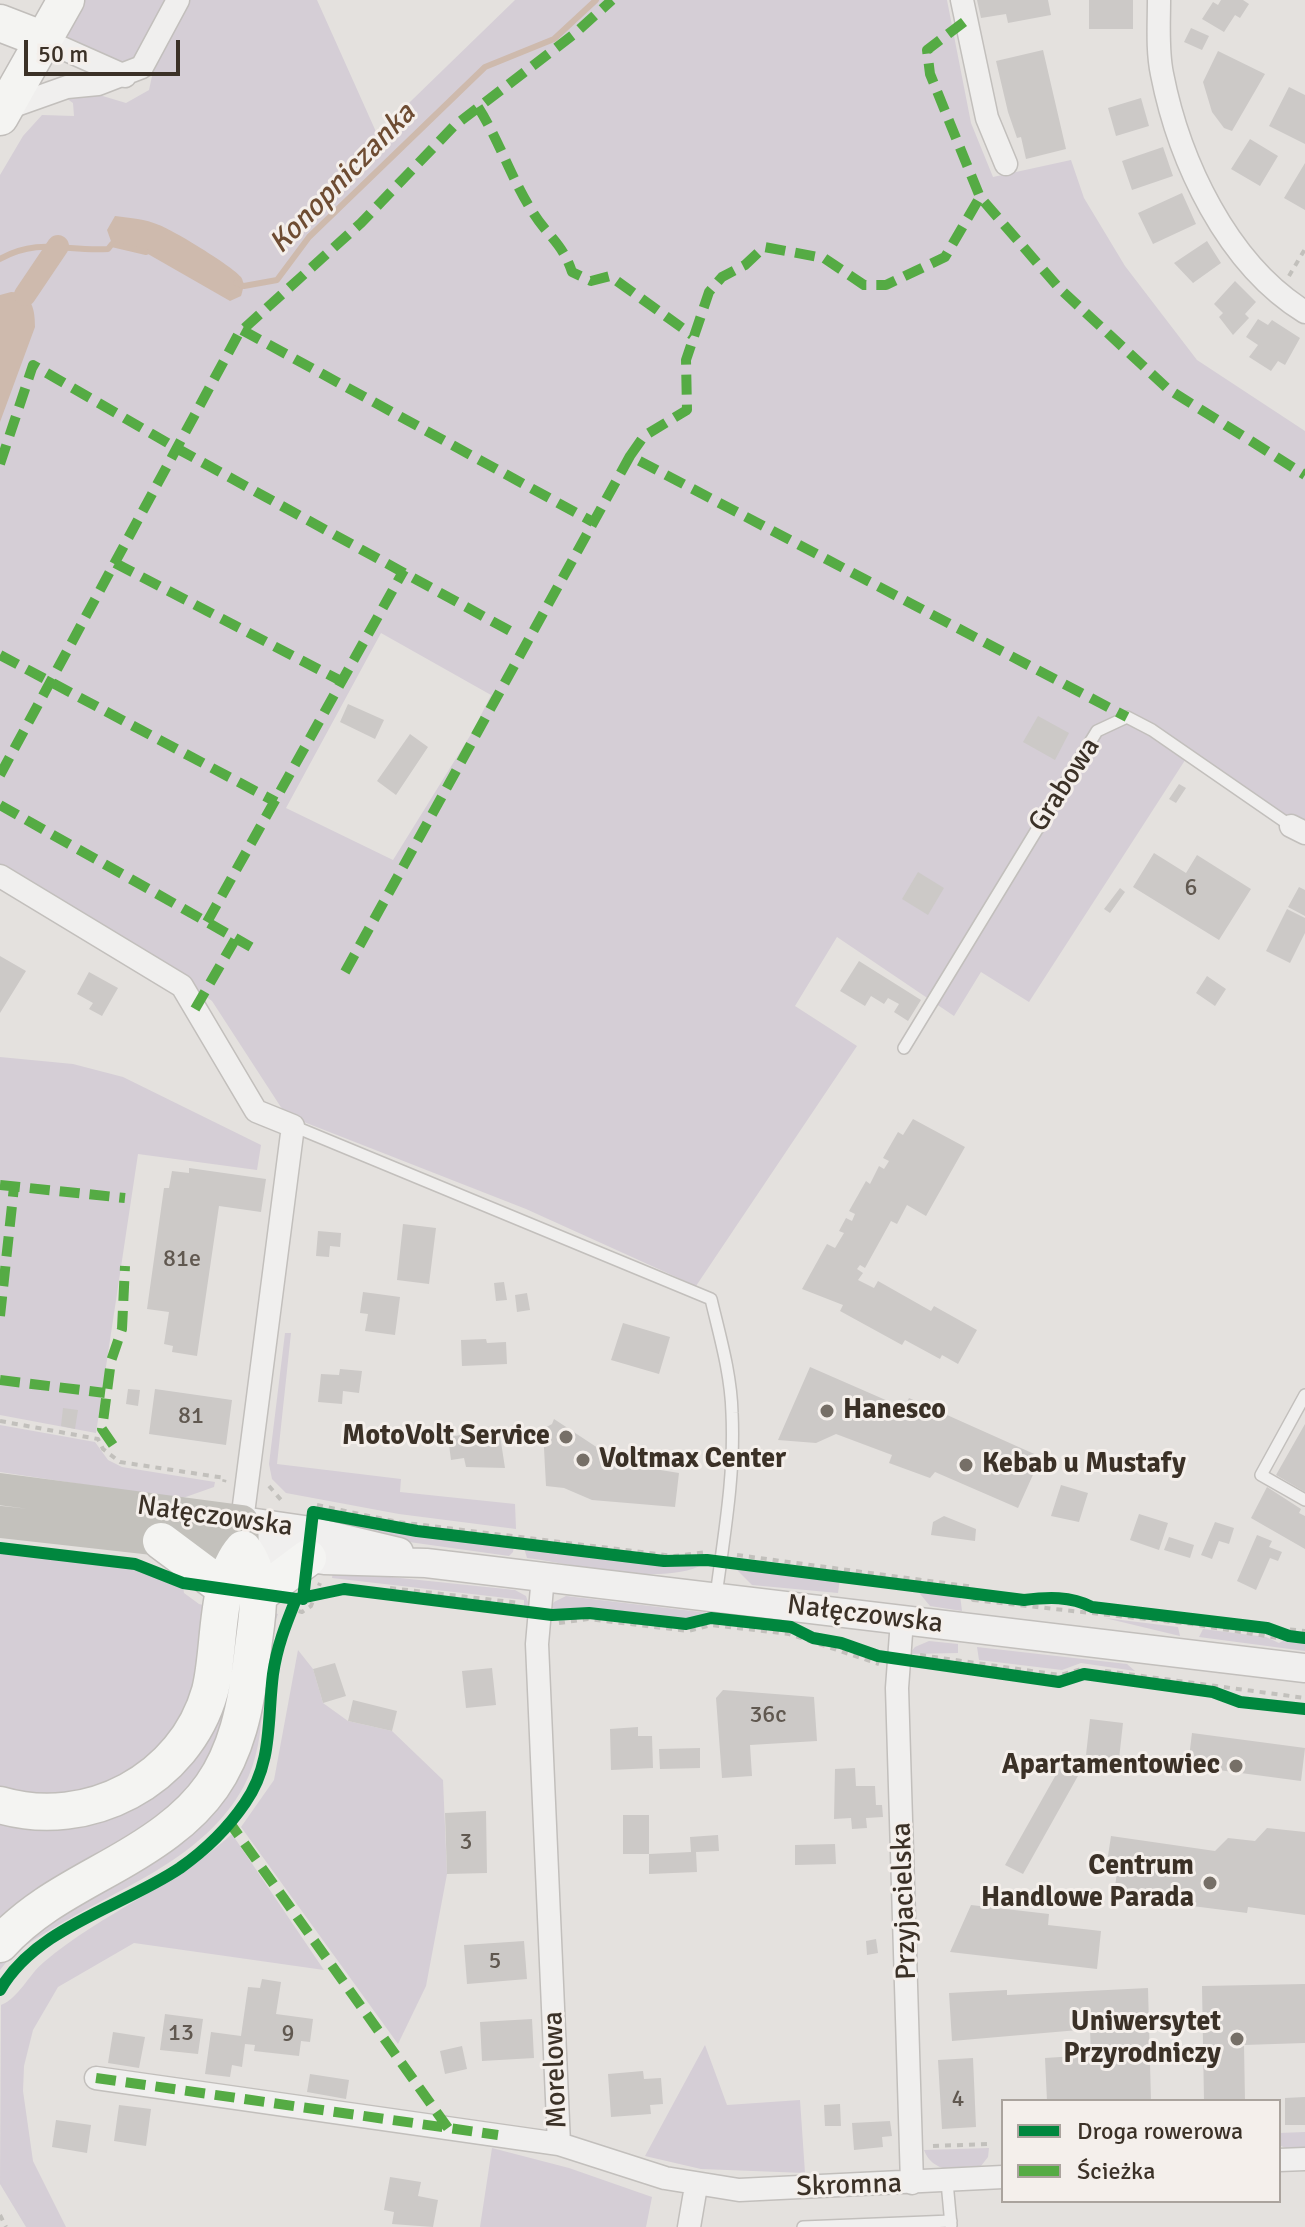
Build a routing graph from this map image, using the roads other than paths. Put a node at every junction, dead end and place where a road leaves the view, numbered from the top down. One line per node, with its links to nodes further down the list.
1 (66, 0): 6 (main road)
2 (178, 0): 7 (street)
3 (962, 0): 9 (street)
4 (1159, 0): 10 (street)
5 (0, 23): 6 (main road)
6 (44, 40): 7 (street); 8 (main road)
7 (125, 76): 8 (street)
8 (2, 113)
9 (1006, 164)
10 (1305, 312)
11 (1298, 830): 13 (lane, Grabowa)
12 (0, 876): 14 (street)
13 (904, 1048)
14 (293, 1126): 19 (street); 25 (lane)
15 (1305, 1395): 17 (lane)
16 (0, 1489): 19 (main road, Nałęczowska)
17 (1305, 1500)
18 (0, 1522): 20 (main road, Nałęczowska)
19 (243, 1535): 20 (main road, Nałęczowska); 21 (street, Nałęczowska); 23 (main road); 24 (main road)
20 (161, 1541): 23 (main road)
21 (314, 1556): 22 (street, Nałęczowska); 24 (main road)
22 (543, 1576): 25 (street, Nałęczowska); 31 (street, Morelowa)
23 (224, 1588): 28 (main road)
24 (260, 1594): 29 (main road)
25 (716, 1597): 26 (street, Nałęczowska)
26 (902, 1620): 27 (street, Nałęczowska); 36 (street, Przyjacielska)
27 (1305, 1668)
28 (0, 1805)
29 (0, 1944)
30 (96, 2078): 31 (street, Morelowa)
31 (559, 2144): 37 (street, Skromna)
32 (1305, 2159): 33 (street)
33 (1281, 2160)
34 (1001, 2177): 35 (street, Skromna)
35 (947, 2182): 36 (street, Skromna); 38 (lane)
36 (912, 2183): 37 (street, Skromna)
37 (696, 2186): 39 (street)
38 (951, 2224): 40 (lane)
39 (689, 2227)
40 (803, 2227)

